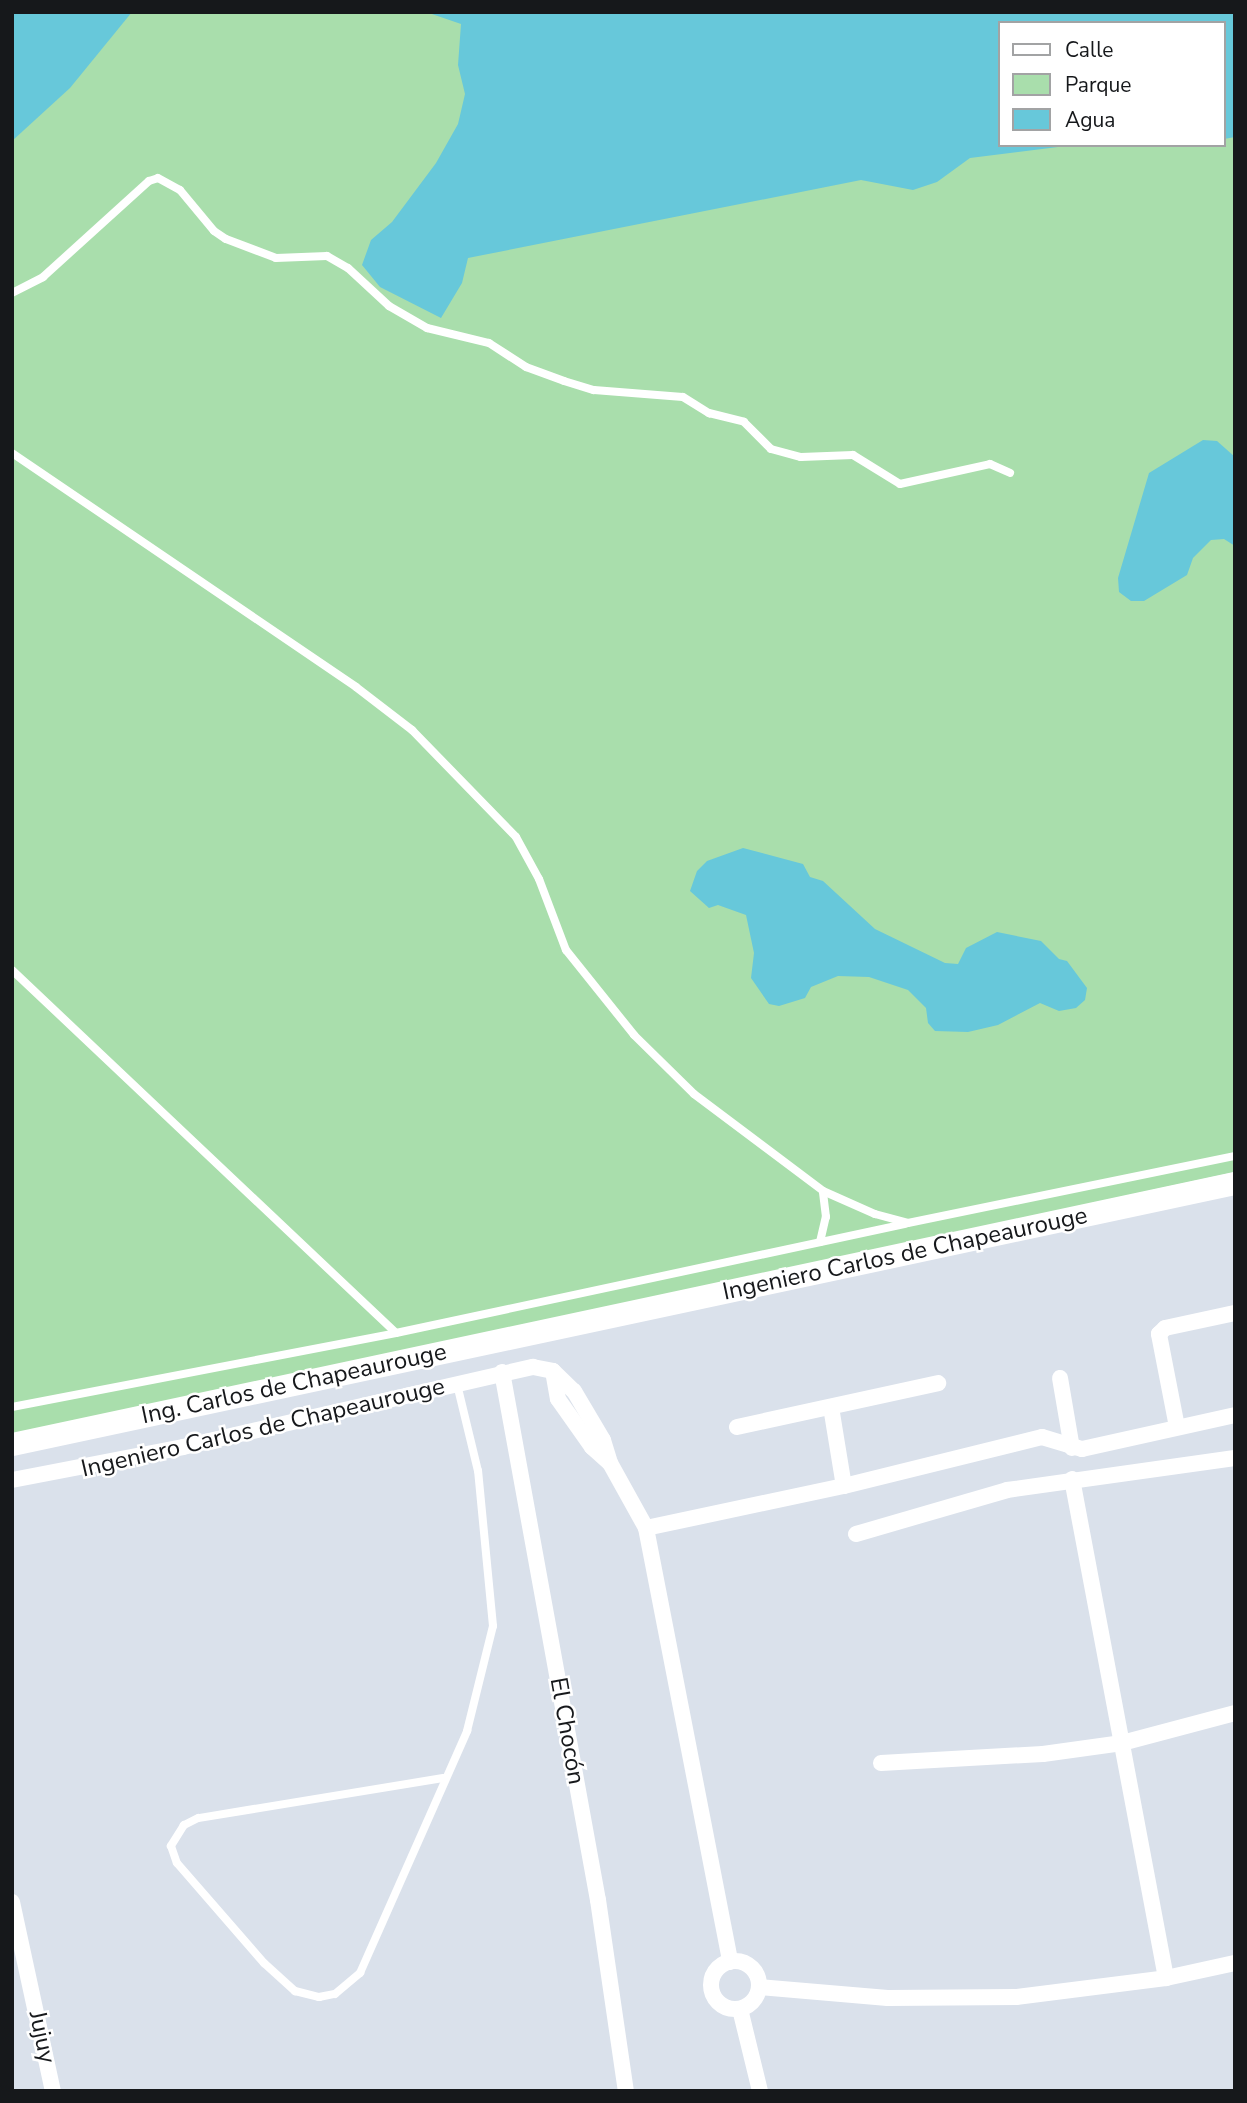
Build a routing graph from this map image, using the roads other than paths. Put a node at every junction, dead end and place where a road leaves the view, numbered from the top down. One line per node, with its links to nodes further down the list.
1 (12, 293): 3 (lane)
2 (12, 453): 7 (lane)
3 (1010, 473)
4 (12, 970): 12 (lane)
5 (1235, 1156): 8 (lane)
6 (1235, 1183): 11 (street, Ingeniero Carlos de Chapeaurouge)
7 (823, 1191): 8 (lane); 9 (lane)
8 (908, 1223): 9 (lane)
9 (820, 1242): 12 (lane)
10 (1235, 1313): 21 (street)
11 (575, 1324): 22 (street, Ing. Carlos de Chapeaurouge)
12 (396, 1333): 17 (lane)
13 (507, 1371): 16 (street, Ingeniero Carlos de Chapeaurouge); 28 (street, Ingeniero Carlos de Chapeaurouge); 42 (street, El Chocón)
14 (1060, 1378): 23 (street)
15 (938, 1383): 18 (street)
16 (457, 1384): 26 (street, Ingeniero Carlos de Chapeaurouge); 33 (lane)
17 (12, 1407)
18 (831, 1407): 20 (street); 27 (street)
19 (1235, 1415): 21 (street)
20 (737, 1427)
21 (1177, 1427): 23 (street)
22 (12, 1444)
23 (1072, 1448): 27 (street)
24 (1235, 1458): 25 (street)
25 (1073, 1479): 29 (street); 31 (street)
26 (12, 1480)
27 (844, 1486): 28 (street)
28 (646, 1528): 36 (street)
29 (856, 1534)
30 (1235, 1713): 31 (street)
31 (1122, 1742): 32 (street); 38 (street)
32 (881, 1763)
33 (443, 1778): 33 (lane)
34 (12, 1902): 35 (street, Jujuy)
35 (19, 1954): 41 (street, Jujuy)
36 (730, 1962): 39 (street); 40 (street)
37 (1235, 1963): 38 (street)
38 (1166, 1978): 39 (street)
39 (759, 1987): 40 (street)
40 (740, 2008): 43 (street)
41 (53, 2091)
42 (626, 2091)
43 (760, 2091)

